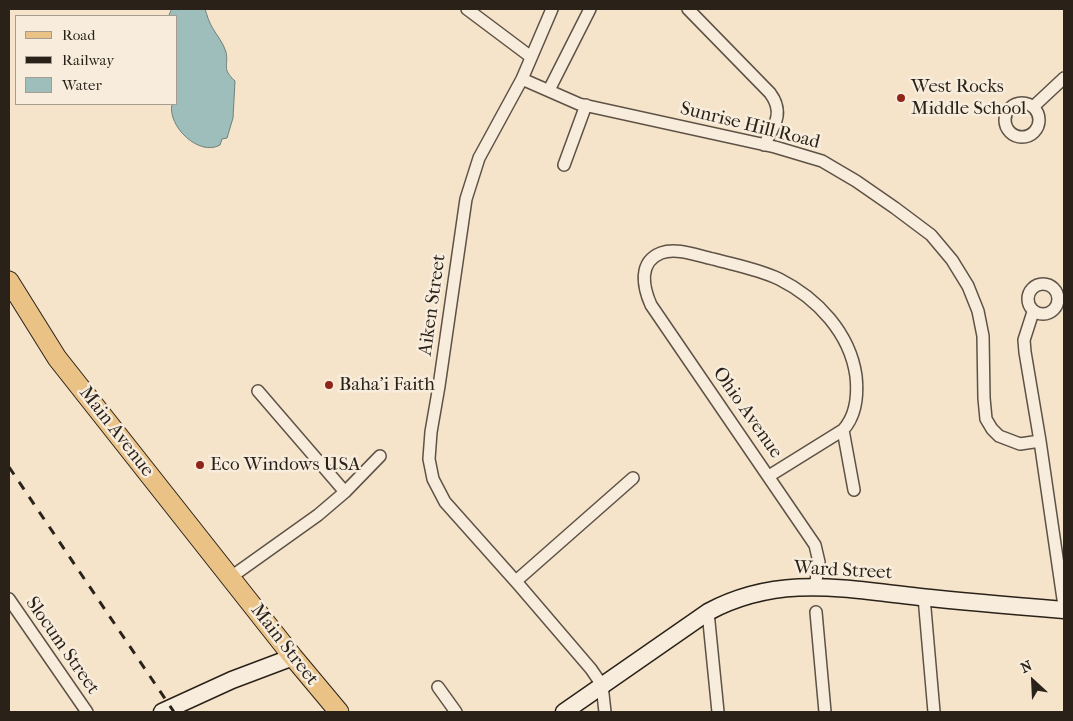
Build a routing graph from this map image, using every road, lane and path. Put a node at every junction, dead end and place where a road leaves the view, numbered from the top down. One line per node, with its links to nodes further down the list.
1 (467, 9): 5 (street)
2 (552, 9): 5 (street, Aiken Street)
3 (590, 9): 8 (street)
4 (688, 9): 11 (street)
5 (532, 57): 7 (street, Aiken Street)
6 (1064, 78): 10 (street)
7 (522, 79): 8 (street, Sunrise Hill Road); 24 (street, Aiken Street)
8 (548, 90): 9 (street, Sunrise Hill Road)
9 (586, 105): 11 (street, Sunrise Hill Road); 12 (street)
10 (1033, 107)
11 (764, 145): 17 (street, Sunrise Hill Road)
12 (564, 165)
13 (9, 281): 23 (main road, Main Avenue)
14 (1033, 312): 17 (street)
15 (258, 391): 22 (street)
16 (843, 430): 19 (street); 19 (street, Ohio Avenue); 21 (street)
17 (1040, 442): 28 (street)
18 (380, 456): 22 (street)
19 (769, 476): 25 (street, Ohio Avenue)
20 (633, 478): 24 (street)
21 (854, 490)
22 (345, 492): 23 (street)
23 (231, 577): 31 (main road, Main Street)
24 (516, 581): 32 (street, Aiken Street)
25 (816, 587): 26 (main road, Ward Street); 29 (main road, Ward Street)
26 (924, 597): 28 (main road, Ward Street); 42 (street)
27 (9, 599): 34 (street, Slocum Street)
28 (1064, 608)
29 (708, 612): 32 (main road, Ward Street); 40 (street)
30 (816, 612): 41 (street)
31 (293, 657): 35 (main road); 36 (main road, Main Street)
32 (602, 685): 38 (main road, Ward Street); 39 (street)
33 (438, 687): 37 (street)
34 (87, 712)
35 (162, 712)
36 (339, 712)
37 (456, 712)
38 (564, 712)
39 (605, 712)
40 (718, 712)
41 (825, 712)
42 (934, 712)

